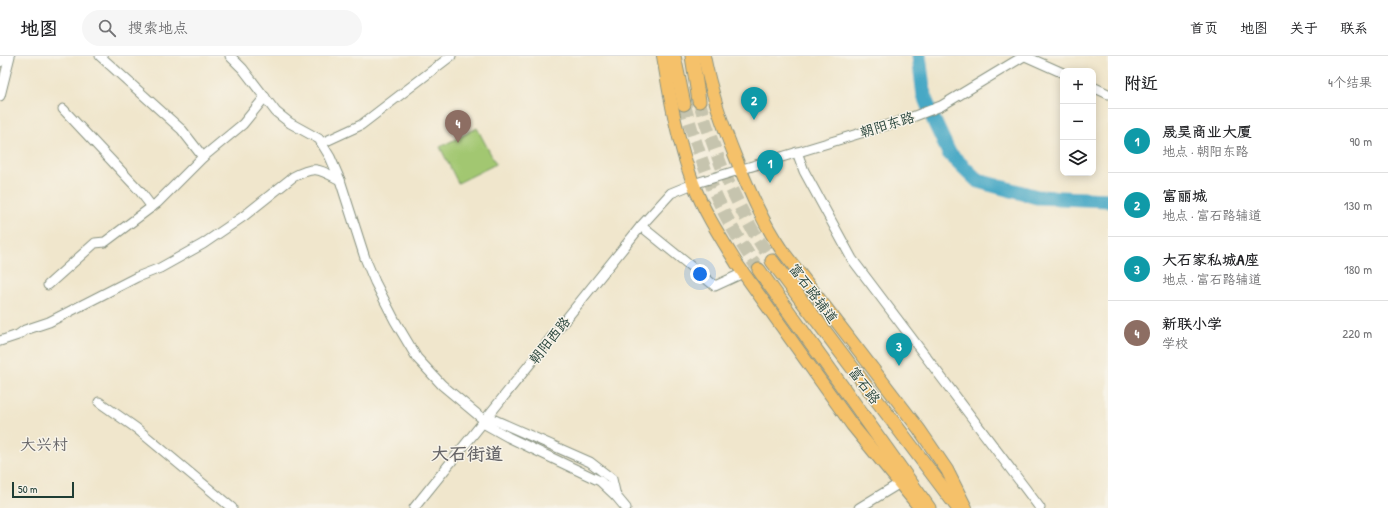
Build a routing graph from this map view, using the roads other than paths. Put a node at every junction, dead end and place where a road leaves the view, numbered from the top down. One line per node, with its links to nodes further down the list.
1 (2, 56): 11 (street)
2 (10, 56): 15 (street)
3 (100, 56): 22 (street)
4 (230, 56): 16 (street)
5 (451, 56): 20 (street)
6 (663, 56): 25 (main road)
7 (674, 56): 18 (highway)
8 (692, 56): 17 (highway)
9 (704, 56): 23 (main road, 富石路辅道)
10 (1024, 56): 12 (street); 21 (street, 朝阳东路)
11 (0, 62)
12 (1060, 72)
13 (1096, 88): 14 (street)
14 (1108, 94)
15 (0, 96)
16 (265, 97): 20 (street); 22 (street)
17 (699, 100)
18 (684, 104)
19 (63, 109): 26 (street)
20 (322, 143): 24 (street)
21 (797, 152): 23 (street, 朝阳东路); 45 (street)
22 (202, 156): 26 (street)
23 (740, 169): 25 (street, 朝阳东路); 44 (main road, 富石路辅道)
24 (340, 180): 32 (street); 34 (street)
25 (693, 184): 27 (street, 朝阳西路); 30 (main road)
26 (152, 207): 31 (street)
27 (641, 226): 30 (street); 34 (street, 朝阳西路)
28 (772, 261): 43 (highway, 富石路)
29 (759, 270): 42 (highway, 富石路)
30 (743, 273): 35 (main road)
31 (48, 285)
32 (0, 341)
33 (99, 402): 37 (street)
34 (484, 421): 36 (street); 36 (street); 38 (street, 朝阳西路)
35 (900, 483): 40 (street); 41 (main road)
36 (616, 496): 39 (street)
37 (232, 508)
38 (414, 508)
39 (626, 508)
40 (859, 508)
41 (920, 508)
42 (929, 508)
43 (958, 508)
44 (966, 508)
45 (1040, 508)

